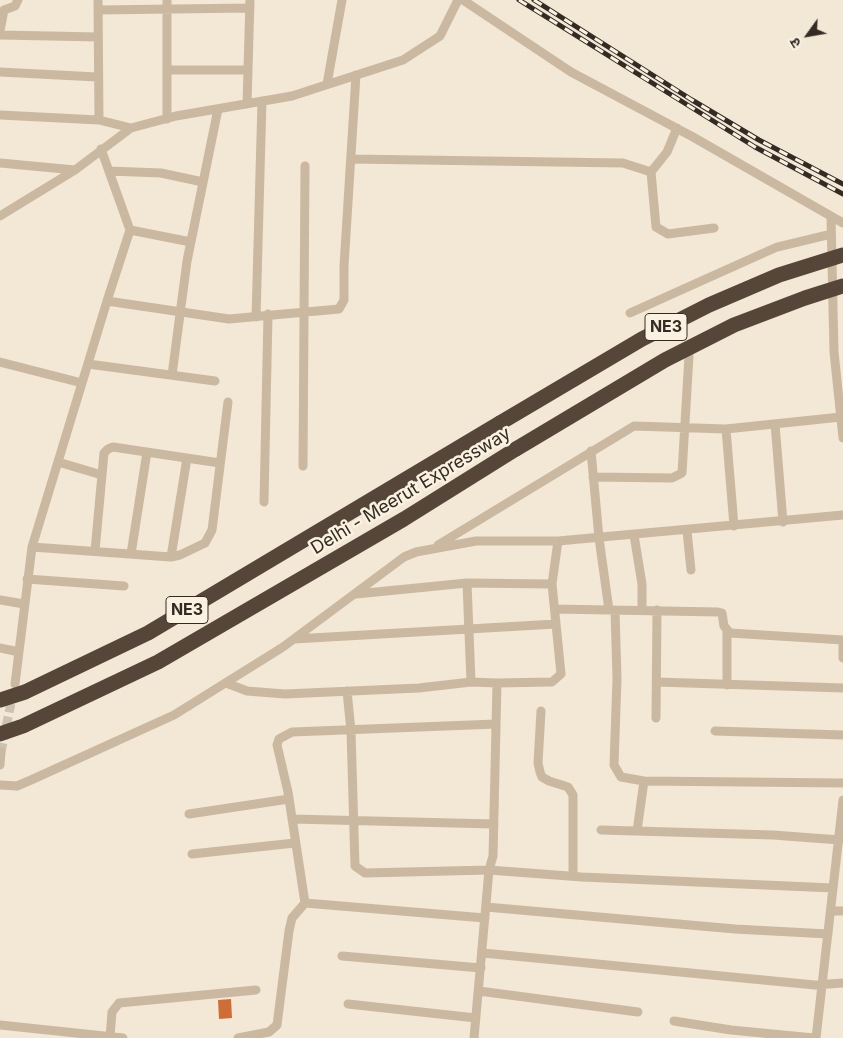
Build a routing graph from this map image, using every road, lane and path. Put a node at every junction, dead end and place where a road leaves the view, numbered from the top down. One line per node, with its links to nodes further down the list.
1 (18, 0): 9 (street)
2 (98, 0): 8 (street)
3 (342, 0): 17 (street)
4 (458, 0): 15 (street)
5 (463, 0): 25 (street)
6 (167, 4): 7 (street); 8 (street); 12 (street)
7 (250, 4): 13 (street)
8 (98, 10): 11 (street)
9 (0, 31)
10 (0, 35): 11 (street)
11 (98, 37): 16 (street)
12 (167, 70): 13 (street); 22 (street)
13 (248, 70): 19 (street)
14 (0, 72): 16 (street)
15 (356, 75): 17 (street); 27 (street)
16 (97, 77): 23 (street)
17 (327, 84): 18 (street)
18 (262, 101): 19 (street); 48 (street)
19 (248, 104): 20 (street)
20 (218, 109): 22 (street); 33 (street)
21 (0, 115): 23 (street)
22 (167, 119): 24 (street)
23 (99, 120): 24 (street)
24 (131, 128): 26 (street)
25 (677, 128): 32 (street); 35 (street)
26 (101, 150): 30 (street); 31 (street)
27 (352, 158): 32 (street); 44 (street)
28 (0, 163): 30 (street)
29 (305, 166): 44 (street)
30 (75, 170): 34 (street)
31 (109, 171): 33 (street); 38 (street)
32 (651, 172): 37 (street)
33 (203, 182): 40 (street)
34 (0, 216)
35 (831, 217): 36 (street); 39 (street)
36 (843, 224)
37 (714, 228)
38 (130, 230): 40 (street); 43 (street)
39 (831, 234): 46 (street); 55 (street)
40 (191, 242): 45 (street)
41 (843, 255): 112 (highway, Delhi - Meerut Expressway / NE3, bridge)
42 (843, 286): 118 (highway, Delhi - Meerut Expressway / NE3, bridge)
43 (106, 301): 45 (street); 51 (street)
44 (304, 311): 47 (street); 67 (street)
45 (180, 313): 48 (street); 52 (street)
46 (630, 313)
47 (268, 314): 48 (street); 70 (street)
48 (256, 317)
49 (689, 356): 59 (street)
50 (0, 362): 54 (street)
51 (88, 364): 52 (street); 54 (street)
52 (172, 375): 53 (street)
53 (215, 381)
54 (82, 383): 65 (street)
55 (841, 395): 57 (street)
56 (228, 402): 66 (street)
57 (841, 417): 58 (street); 61 (street)
58 (775, 424): 60 (street); 72 (street)
59 (684, 427): 60 (street); 62 (street); 69 (street)
60 (726, 429): 73 (street)
61 (843, 438)
62 (591, 451): 69 (street); 79 (street)
63 (147, 452): 64 (street); 68 (street); 81 (street)
64 (187, 458): 66 (street); 82 (street)
65 (58, 462): 68 (street); 78 (street)
66 (220, 463): 82 (street)
67 (303, 466)
68 (102, 475): 80 (street)
69 (593, 478): 76 (street)
70 (264, 502)
71 (843, 515): 72 (street)
72 (783, 522): 73 (street)
73 (734, 526): 74 (street)
74 (687, 531): 75 (street); 83 (street)
75 (634, 535): 76 (street); 93 (street)
76 (599, 538): 77 (street); 92 (street)
77 (558, 541): 79 (street); 86 (street)
78 (32, 547): 80 (street); 84 (street)
79 (434, 547): 88 (street)
80 (95, 552): 81 (street)
81 (131, 554): 82 (street)
82 (171, 557)
83 (691, 570)
84 (28, 579): 87 (street); 90 (street)
85 (467, 583): 86 (street); 88 (street); 96 (street)
86 (552, 584): 91 (street)
87 (124, 586)
88 (354, 594): 98 (street)
89 (0, 600): 90 (street)
90 (24, 604): 102 (street)
91 (555, 610): 92 (street); 95 (street)
92 (612, 610): 93 (street); 122 (street)
93 (642, 610): 94 (street)
94 (657, 610): 97 (street); 105 (street)
95 (556, 624): 96 (street); 106 (street)
96 (468, 630): 98 (street); 104 (street)
97 (727, 630): 99 (street); 109 (street)
98 (294, 639): 108 (street)
99 (843, 640)
100 (843, 644): 103 (street)
101 (0, 648): 102 (street)
102 (19, 652): 107 (street)
103 (843, 658)
104 (471, 682): 106 (street); 111 (street)
105 (657, 682): 109 (street); 114 (street)
106 (497, 683): 115 (street)
107 (15, 684)
108 (226, 684): 111 (street); 124 (street)
109 (727, 685): 110 (street)
110 (843, 688)
111 (347, 691): 116 (street)
112 (0, 700)
113 (541, 711): 139 (street)
114 (656, 718)
115 (496, 724): 116 (street); 130 (street)
116 (351, 731): 125 (street); 129 (street)
117 (715, 732): 119 (street)
118 (0, 734)
119 (843, 735)
120 (1, 752): 121 (street)
121 (0, 766)
122 (644, 781): 123 (street); 133 (street)
123 (843, 783)
124 (0, 785)
125 (289, 799): 127 (street); 128 (street)
126 (843, 800): 131 (street)
127 (189, 814)
128 (292, 819): 129 (street); 135 (street)
129 (354, 822): 130 (street); 138 (street)
130 (494, 824): 138 (street)
131 (842, 827): 134 (street)
132 (601, 830): 133 (street)
133 (637, 831): 134 (street)
134 (840, 840): 137 (street)
135 (295, 843): 136 (street); 141 (street)
136 (192, 854)
137 (839, 869): 140 (street)
138 (489, 870): 139 (street); 142 (street)
139 (573, 876): 140 (street)
140 (833, 888): 143 (street)
141 (305, 903): 145 (street); 159 (street)
142 (486, 907): 145 (street); 146 (street)
143 (831, 911): 144 (street); 146 (street)
144 (843, 911)
145 (485, 918): 147 (street)
146 (828, 934): 151 (street)
147 (483, 953): 149 (street); 151 (street)
148 (342, 956): 149 (street)
149 (481, 968): 153 (street)
150 (843, 982): 151 (street)
151 (823, 984): 166 (street)
152 (256, 990): 160 (street)
153 (479, 991): 155 (street); 156 (street)
154 (348, 1004): 156 (street)
155 (638, 1012)
156 (476, 1018): 165 (street)
157 (674, 1021): 166 (street)
158 (0, 1025): 160 (street)
159 (269, 1032): 161 (street); 164 (street)
160 (110, 1037): 162 (street)
161 (254, 1037): 163 (street)
162 (124, 1038)
163 (238, 1038)
164 (277, 1038)
165 (474, 1038)
166 (815, 1038)

